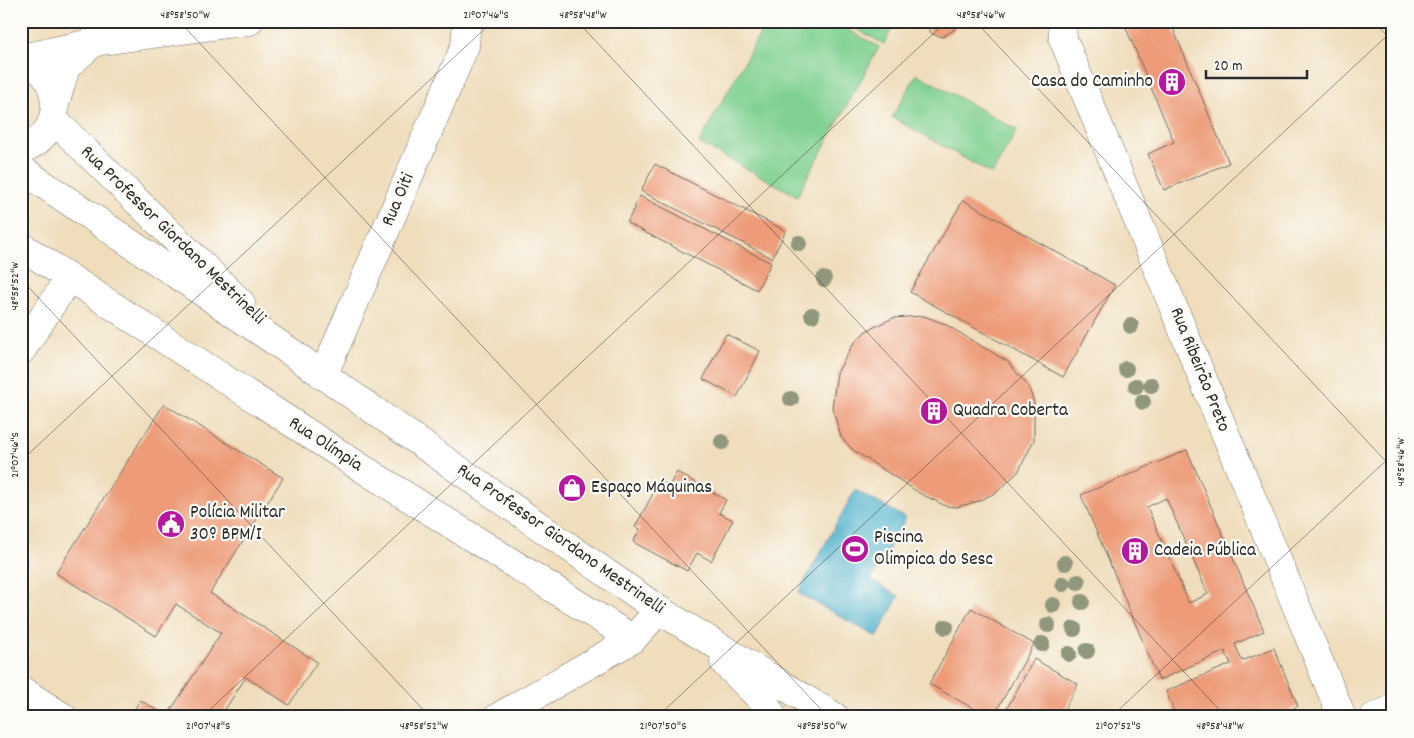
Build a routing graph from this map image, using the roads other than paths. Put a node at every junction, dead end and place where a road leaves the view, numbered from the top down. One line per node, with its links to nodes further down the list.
1 (250, 21): 4 (street)
2 (467, 21): 13 (street, Rua Oiti)
3 (1062, 21): 23 (street, Rua Ribeirão Preto)
4 (94, 42): 5 (street); 6 (street)
5 (22, 58): 6 (street)
6 (54, 110): 7 (street); 12 (street, Rua Professor Giordano Mestrinelli)
7 (21, 149)
8 (21, 169): 12 (street, Rua Professor Giordano Mestrinelli)
9 (21, 246): 10 (street, Rua Olímpia)
10 (69, 278): 11 (street); 16 (street, Rua Olímpia)
11 (21, 351)
12 (292, 353): 13 (street, Rua Professor Giordano Mestrinelli)
13 (323, 376): 14 (street, Rua Professor Giordano Mestrinelli)
14 (660, 610): 15 (street, Rua Professor Giordano Mestrinelli); 16 (street)
15 (693, 630): 21 (street); 22 (street, Rua Professor Giordano Mestrinelli)
16 (633, 639): 20 (street)
17 (21, 690): 19 (street)
18 (1393, 709): 24 (street)
19 (62, 717)
20 (498, 717)
21 (773, 717)
22 (834, 717)
23 (1342, 717)
24 (1374, 717)

